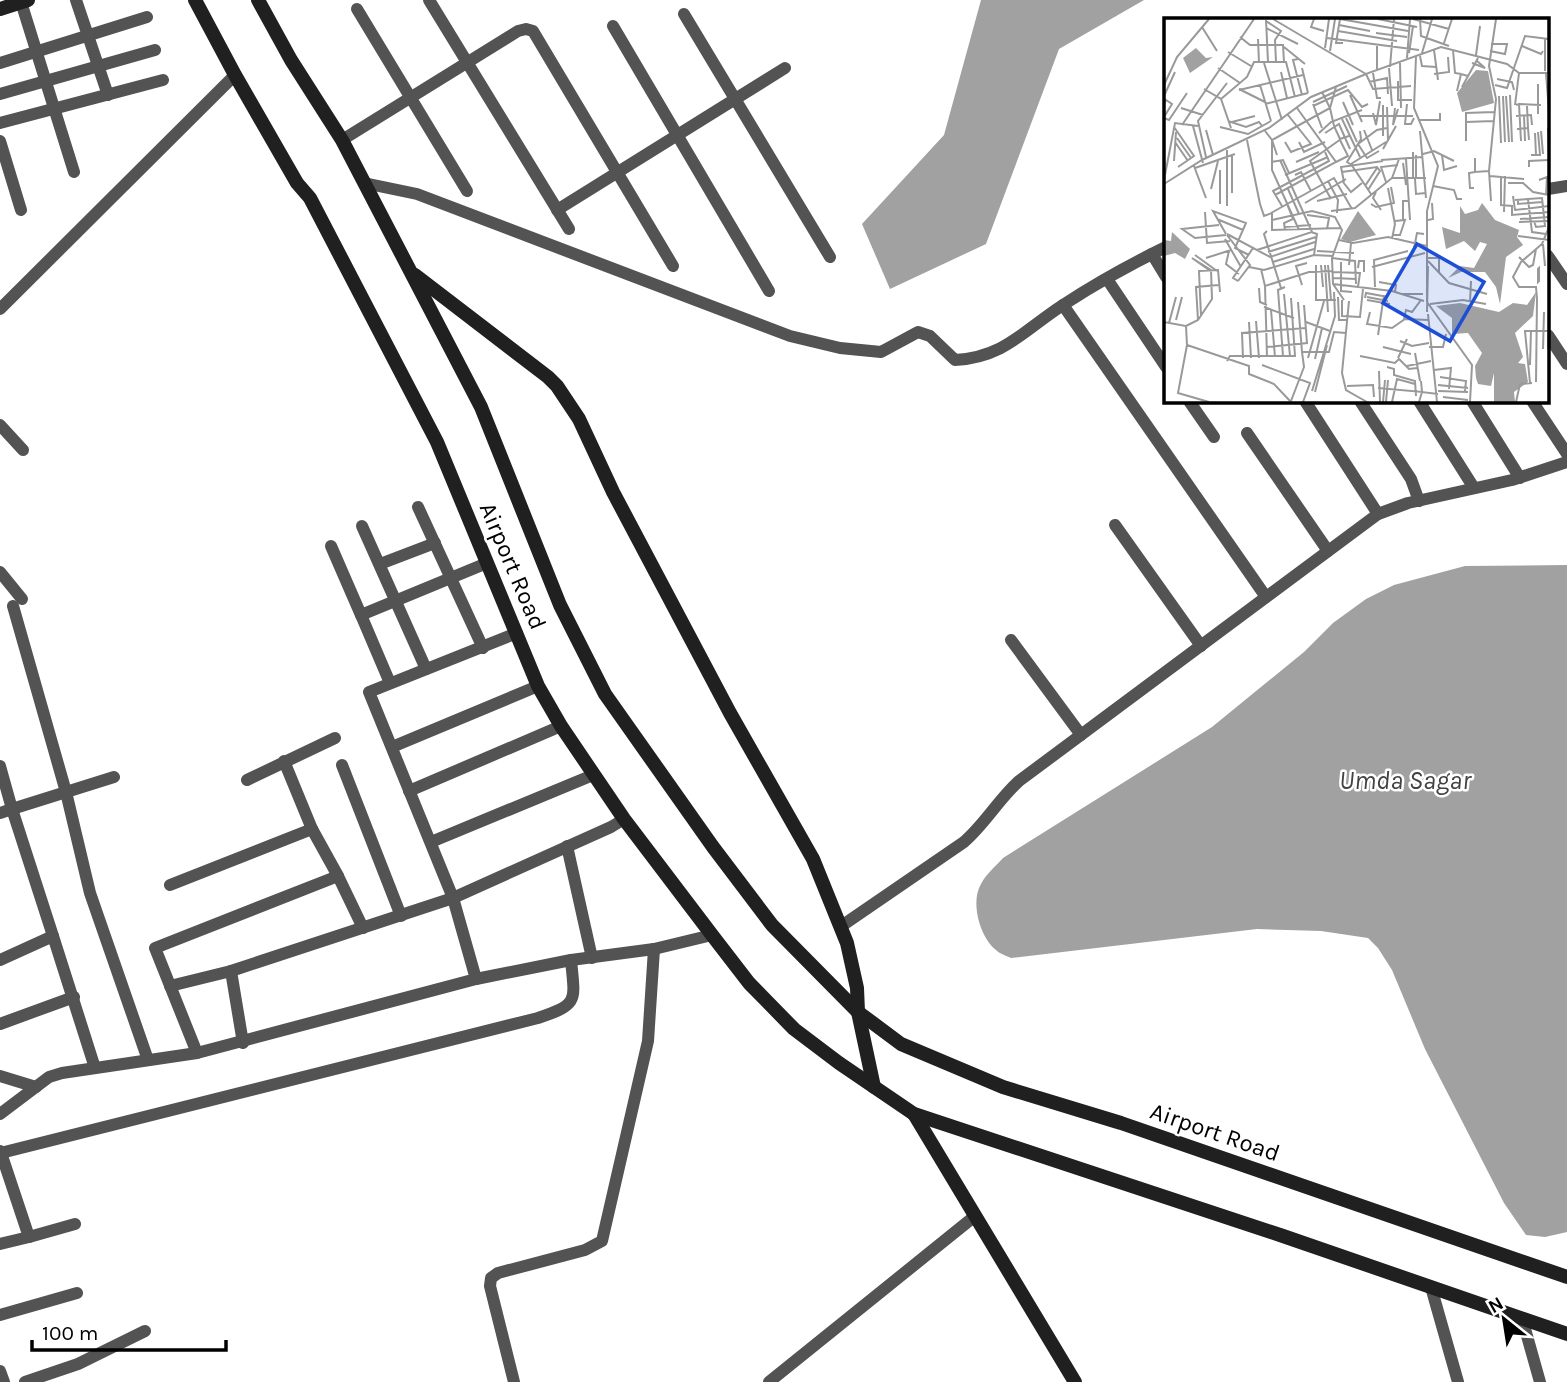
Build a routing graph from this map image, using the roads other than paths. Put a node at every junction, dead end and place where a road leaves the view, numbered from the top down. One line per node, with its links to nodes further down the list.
1 (76, 0): 11 (street)
2 (195, 0): 18 (main road, Airport Road)
3 (258, 0): 28 (main road, Airport Road)
4 (429, 0): 15 (street)
5 (24, 1): 6 (main road); 13 (street)
6 (0, 9)
7 (358, 9): 23 (street)
8 (684, 14): 24 (street)
9 (147, 17): 11 (street)
10 (613, 26): 27 (street)
11 (88, 35): 13 (street); 16 (street)
12 (155, 50): 16 (street)
13 (36, 51): 14 (street); 20 (street)
14 (0, 63)
15 (467, 63): 23 (street); 31 (street); 35 (street)
16 (99, 66): 20 (street); 22 (street)
17 (785, 68): 24 (street)
18 (235, 75): 48 (street); 74 (main road, Airport Road)
19 (163, 80): 22 (street)
20 (46, 81): 21 (street); 25 (street)
21 (0, 94)
22 (108, 94): 25 (street)
23 (411, 98): 28 (street); 33 (street)
24 (735, 99): 27 (street); 39 (street)
25 (54, 108): 26 (street); 30 (street)
26 (0, 123)
27 (677, 135): 31 (street); 46 (street)
28 (342, 140): 32 (main road, Airport Road)
29 (0, 141): 34 (street)
30 (74, 172)
31 (618, 173): 35 (street); 41 (street)
32 (364, 183): 42 (main road, Airport Road); 47 (street)
33 (467, 191)
34 (21, 210)
35 (557, 210): 36 (street)
36 (569, 229)
37 (1164, 248): 38 (street)
38 (1152, 254): 43 (street); 44 (street)
39 (830, 257)
40 (1550, 259): 45 (street)
41 (673, 266)
42 (411, 272): 109 (main road, Airport Road); 121 (main road, Airport Road)
43 (1164, 274)
44 (1107, 279): 47 (street); 50 (street)
45 (1566, 279)
46 (769, 291)
47 (1063, 305): 78 (street)
48 (1, 307)
49 (1550, 338): 51 (street)
50 (1164, 364)
51 (1567, 364)
52 (1190, 402): 60 (street)
53 (1306, 402): 68 (street)
54 (1420, 402): 65 (street)
55 (1473, 402): 64 (street)
56 (1533, 402): 62 (street)
57 (1365, 403): 66 (street)
58 (0, 425): 61 (street)
59 (1247, 433): 73 (street)
60 (1214, 437)
61 (23, 450)
62 (1567, 454)
63 (1567, 462): 64 (street)
64 (1520, 478): 65 (street)
65 (1475, 488): 66 (street)
66 (1419, 500): 68 (street)
67 (418, 507): 71 (street)
68 (1378, 514): 73 (street)
69 (1115, 525): 83 (street)
70 (362, 526): 75 (street)
71 (435, 543): 75 (street); 77 (street)
72 (331, 546): 80 (street)
73 (1328, 551): 78 (street)
74 (487, 563): 77 (street); 81 (main road, Airport Road)
75 (380, 564): 79 (street)
76 (0, 572): 99 (street)
77 (450, 577): 79 (street); 84 (street)
78 (1266, 597): 83 (street)
79 (395, 602): 80 (street); 85 (street)
80 (361, 615): 86 (street)
81 (517, 633): 84 (street); 87 (main road, Airport Road)
82 (1011, 640): 89 (street)
83 (1201, 646): 89 (street)
84 (483, 648): 85 (street)
85 (426, 669): 86 (street)
86 (390, 683): 91 (street)
87 (538, 686): 88 (main road, Airport Road); 91 (street)
88 (561, 726): 95 (main road, Airport Road); 98 (street)
89 (1081, 735): 109 (street)
90 (335, 738): 92 (street)
91 (392, 747): 98 (street)
92 (284, 761): 97 (street); 102 (street)
93 (342, 765): 108 (street)
94 (0, 766): 100 (street)
95 (593, 775): 101 (main road, Airport Road); 103 (street)
96 (114, 777): 99 (street)
97 (247, 780)
98 (409, 791): 103 (street)
99 (66, 792): 100 (street); 125 (street)
100 (6, 811): 112 (street)
101 (624, 819): 104 (street); 111 (main road, Airport Road)
102 (312, 829): 105 (street); 106 (street)
103 (431, 842): 107 (street)
104 (567, 846): 107 (street); 114 (street)
105 (338, 876): 110 (street); 119 (street)
106 (170, 885)
107 (453, 898): 108 (street); 118 (street)
108 (401, 916): 110 (street)
109 (840, 927): 121 (main road, Airport Road)
110 (363, 928): 117 (street)
111 (712, 935): 113 (street); 129 (main road, Airport Road)
112 (53, 936): 115 (street); 120 (street)
113 (654, 949): 114 (street); 147 (street)
114 (592, 958): 116 (street)
115 (0, 960)
116 (571, 960): 118 (street); 132 (street)
117 (231, 971): 119 (street); 123 (street)
118 (476, 979): 123 (street)
119 (170, 986): 124 (street)
120 (74, 997): 122 (street); 126 (street)
121 (858, 1012): 129 (main road, Airport Road); 137 (main road, Airport Road)
122 (0, 1024)
123 (243, 1043): 124 (street)
124 (197, 1054): 125 (street)
125 (148, 1060): 126 (street)
126 (94, 1068): 128 (street)
127 (0, 1076): 128 (street)
128 (36, 1087): 130 (street)
129 (874, 1087): 131 (main road, Airport Road)
130 (0, 1114)
131 (914, 1114): 133 (main road); 138 (main road, Airport Road)
132 (0, 1152): 135 (street)
133 (975, 1216): 148 (street); 149 (main road)
134 (75, 1224): 135 (street)
135 (29, 1237): 136 (street)
136 (0, 1244)
137 (1567, 1277)
138 (1431, 1287): 141 (main road, Airport Road); 150 (street)
139 (78, 1293): 140 (street)
140 (0, 1315)
141 (1522, 1318): 143 (main road, Airport Road); 151 (street)
142 (145, 1331): 146 (street)
143 (1567, 1334)
144 (0, 1371): 145 (street)
145 (4, 1382)
146 (25, 1382)
147 (514, 1382)
148 (769, 1382)
149 (1074, 1382)
150 (1458, 1382)
151 (1540, 1382)

